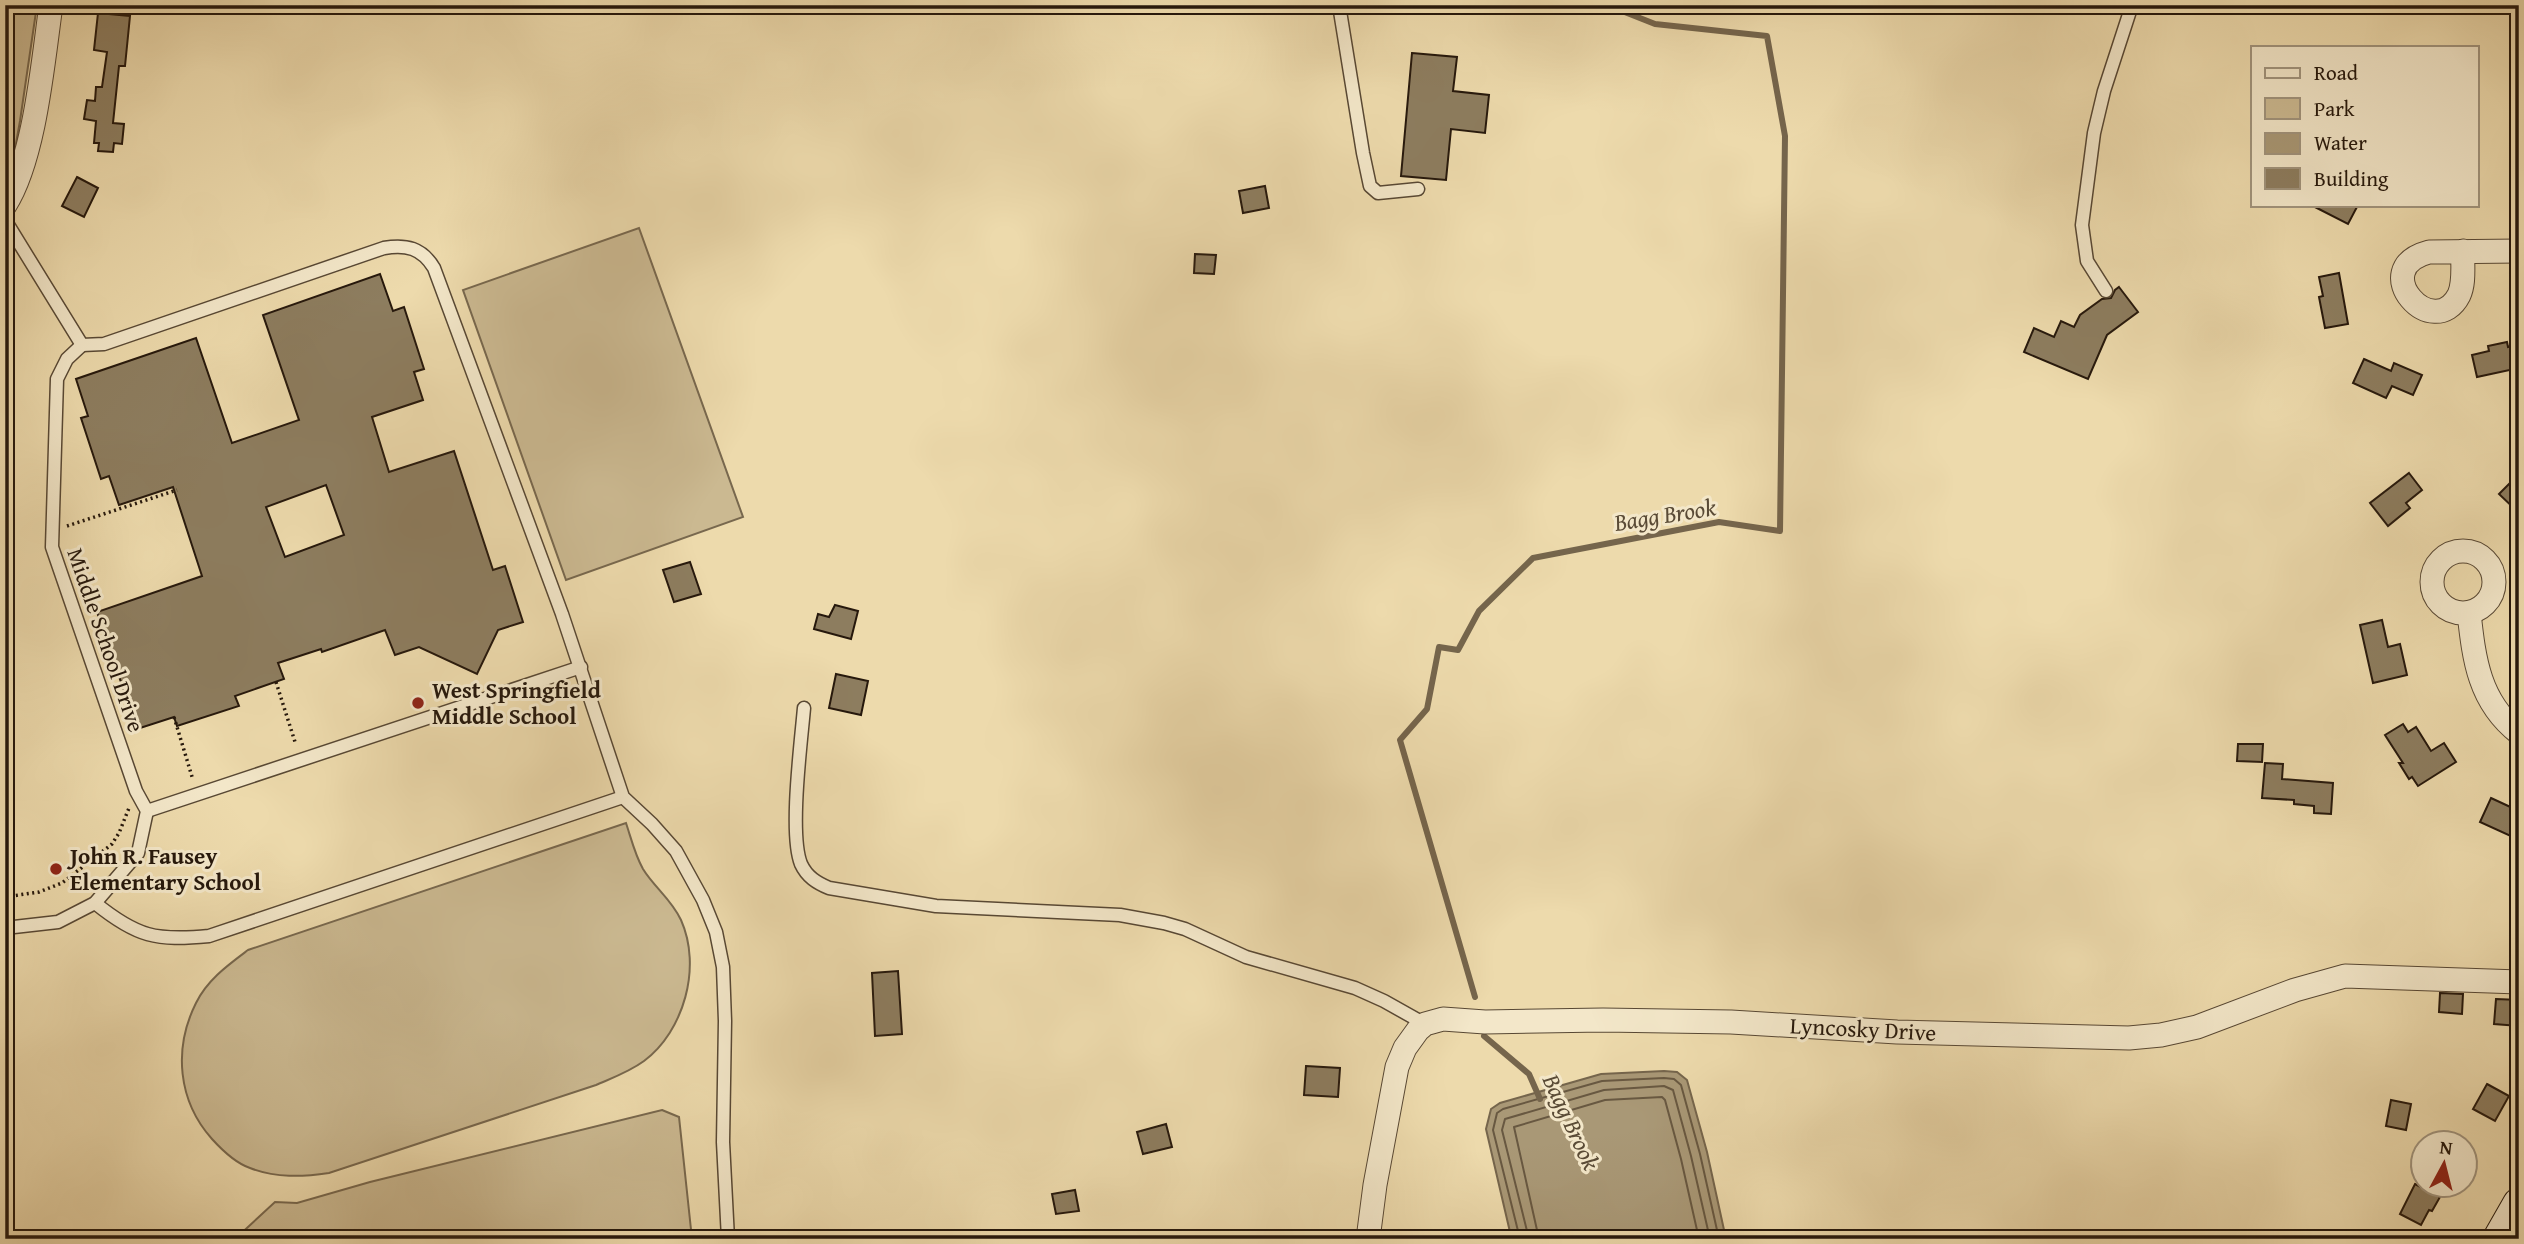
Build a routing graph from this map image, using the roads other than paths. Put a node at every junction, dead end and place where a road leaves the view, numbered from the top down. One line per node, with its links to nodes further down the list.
1 (51, 5): 5 (street)
2 (1339, 5): 4 (lane)
3 (2132, 5): 9 (lane)
4 (1418, 189)
5 (5, 205)
6 (5, 220): 10 (lane)
7 (2463, 251): 8 (street)
8 (2519, 251)
9 (2106, 291)
10 (82, 345): 12 (lane); 16 (lane, Middle School Drive)
11 (2469, 613): 14 (street)
12 (581, 667): 15 (lane); 16 (lane)
13 (804, 708): 20 (lane)
14 (2519, 733)
15 (623, 797): 17 (lane); 22 (lane)
16 (148, 811): 17 (lane)
17 (95, 903): 18 (lane)
18 (5, 928)
19 (2519, 982): 20 (street, Lyncosky Drive)
20 (1425, 1024): 23 (street)
21 (2519, 1204): 24 (main road)
22 (728, 1239)
23 (1368, 1239)
24 (2499, 1239)

